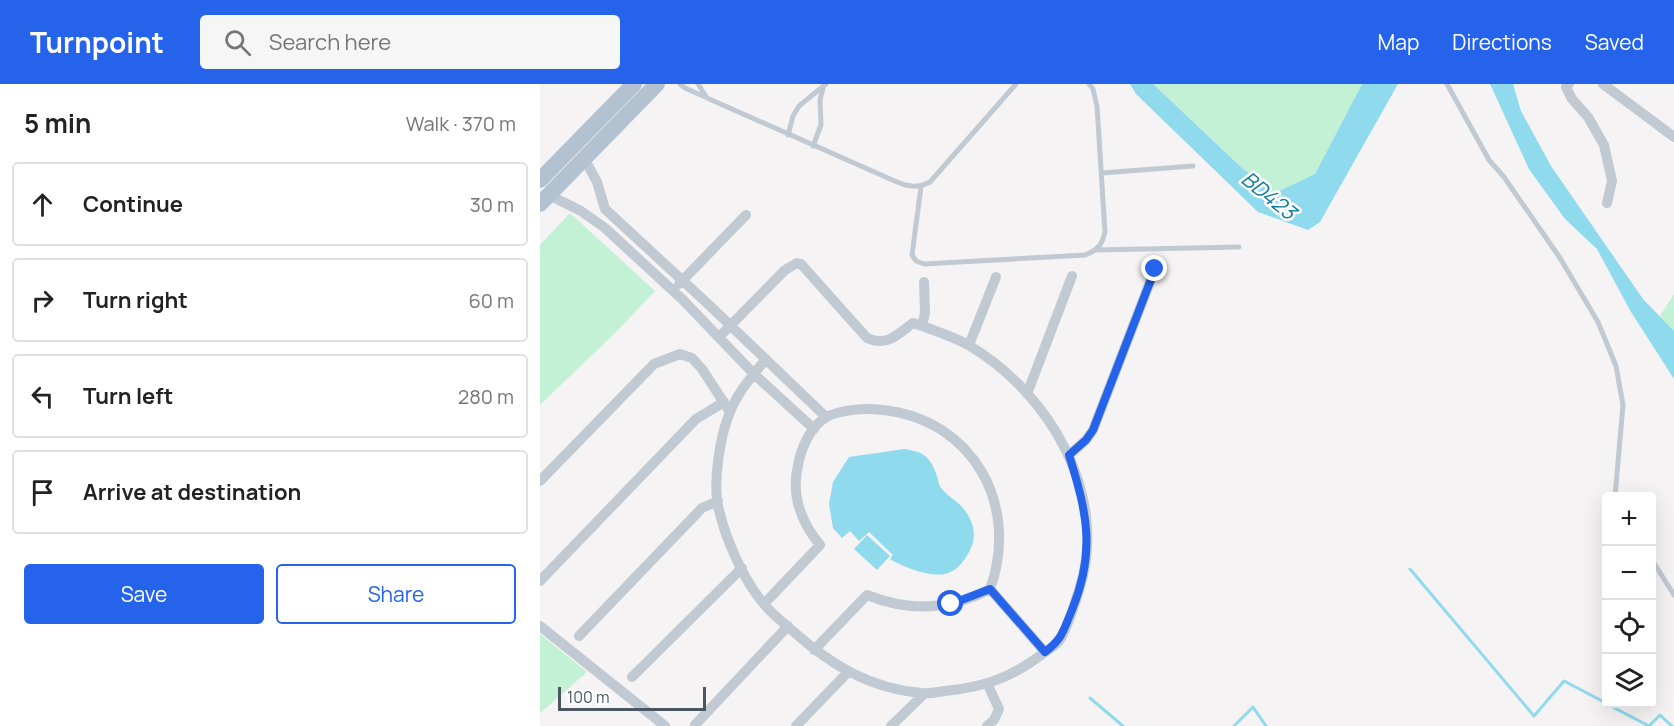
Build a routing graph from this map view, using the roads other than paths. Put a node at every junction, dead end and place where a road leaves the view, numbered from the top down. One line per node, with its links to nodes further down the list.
1 (657, 84): 15 (main road)
2 (680, 84): 11 (lane)
3 (698, 84): 11 (lane)
4 (1089, 84): 17 (lane)
5 (1447, 84): 42 (lane)
6 (1569, 84): 20 (street)
7 (1603, 84): 12 (street)
8 (1014, 85): 18 (lane)
9 (628, 86): 19 (main road)
10 (825, 86): 13 (lane); 14 (lane)
11 (707, 98): 13 (lane)
12 (1671, 131)
13 (789, 135): 14 (lane)
14 (813, 146): 18 (lane)
15 (584, 158): 19 (main road); 27 (street)
16 (1193, 166): 17 (lane)
17 (1102, 173): 23 (lane)
18 (921, 187): 23 (lane)
19 (543, 193): 29 (street)
20 (1607, 203)
21 (746, 215): 27 (street)
22 (1239, 247): 23 (lane)
23 (1096, 250)
24 (1155, 269): 40 (street)
25 (1072, 276): 36 (street)
26 (996, 277): 33 (street)
27 (683, 280): 29 (street); 30 (street)
28 (924, 282): 31 (street)
29 (672, 291): 32 (street)
30 (730, 325): 31 (street); 32 (street); 34 (street)
31 (922, 326): 33 (street)
32 (719, 337): 35 (street)
33 (969, 345): 36 (street)
34 (766, 359): 35 (street); 38 (street)
35 (754, 374): 37 (street); 39 (street)
36 (1028, 393): 40 (street)
37 (727, 407): 41 (street); 43 (street); 46 (street)
38 (826, 417): 39 (street); 47 (street)
39 (814, 429): 49 (street)
40 (1069, 455): 54 (street)
41 (540, 481)
42 (1614, 492)
43 (718, 501): 45 (street); 52 (street)
44 (1656, 566): 48 (lane)
45 (742, 568): 49 (street); 56 (street)
46 (540, 581)
47 (990, 589): 53 (street); 54 (street)
48 (1674, 595)
49 (764, 604): 51 (street)
50 (540, 626): 60 (street)
51 (788, 626): 53 (street); 59 (street)
52 (579, 636)
53 (814, 650): 55 (street)
54 (1045, 652): 57 (street)
55 (848, 672): 58 (street); 61 (street)
56 (632, 677)
57 (987, 683): 58 (street); 63 (street)
58 (924, 694): 62 (street)
59 (695, 725)
60 (665, 726)
61 (796, 726)
62 (891, 726)
63 (987, 726)

